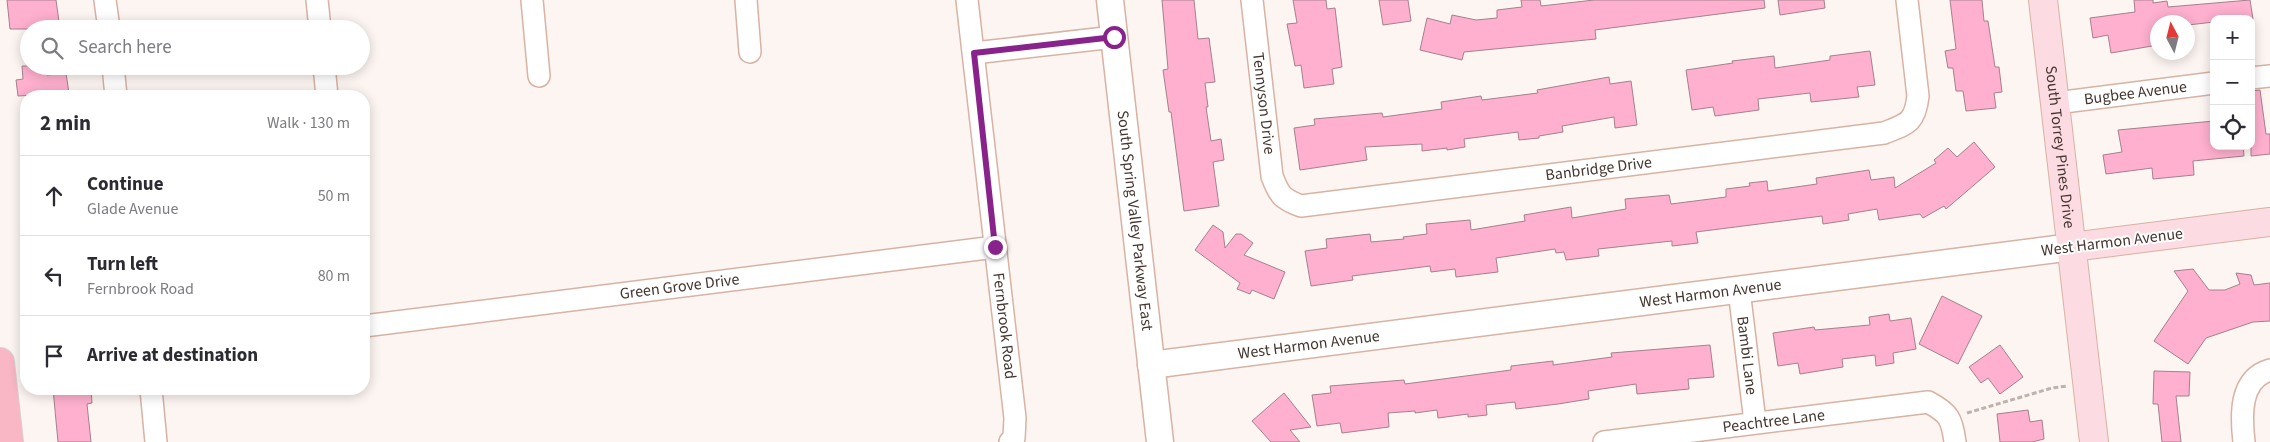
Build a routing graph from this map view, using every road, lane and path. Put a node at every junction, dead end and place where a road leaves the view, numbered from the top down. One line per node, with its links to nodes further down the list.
1 (105, 0): 10 (street)
2 (317, 0): 11 (street)
3 (532, 0): 17 (street)
4 (746, 0): 13 (street)
5 (967, 0): 14 (street, Fernbrook Road)
6 (1110, 0): 12 (street, South Spring Valley Parkway East)
7 (1252, 0): 24 (street, Tennyson Drive)
8 (1907, 0): 24 (street, Banbridge Drive)
9 (2043, 0): 23 (main road, South Torrey Pines Drive)
10 (107, 20)
11 (319, 20)
12 (1114, 37): 14 (street); 31 (street, South Spring Valley Parkway East)
13 (750, 52)
14 (974, 53): 26 (street, Fernbrook Road)
15 (114, 75): 21 (street)
16 (325, 75): 22 (street)
17 (539, 76)
18 (2270, 76): 19 (street)
19 (2255, 78)
20 (2210, 84): 23 (street, Bugbee Avenue)
21 (115, 90)
22 (326, 90)
23 (2056, 103): 27 (main road, South Torrey Pines Drive)
24 (1288, 201)
25 (2270, 222): 27 (main road, West Harmon Avenue)
26 (995, 247): 29 (street, Green Grove Drive); 39 (street, Fernbrook Road)
27 (2072, 247): 28 (street, West Harmon Avenue); 33 (main road, South Torrey Pines Drive)
28 (1739, 290): 31 (street, West Harmon Avenue); 36 (street, Bambi Lane)
29 (370, 325)
30 (0, 362): 37 (main road)
31 (1151, 365): 40 (street, South Spring Valley Parkway East)
32 (2270, 370): 44 (street)
33 (2087, 384): 35 (path); 43 (main road, South Torrey Pines Drive)
34 (152, 395): 38 (street)
35 (1945, 413): 36 (street, Peachtree Lane); 42 (street)
36 (1755, 422): 41 (street, Peachtree Lane)
37 (9, 442)
38 (156, 442)
39 (1010, 442)
40 (1160, 442)
41 (1604, 442)
42 (1955, 442)
43 (2094, 442)
44 (2244, 442)

